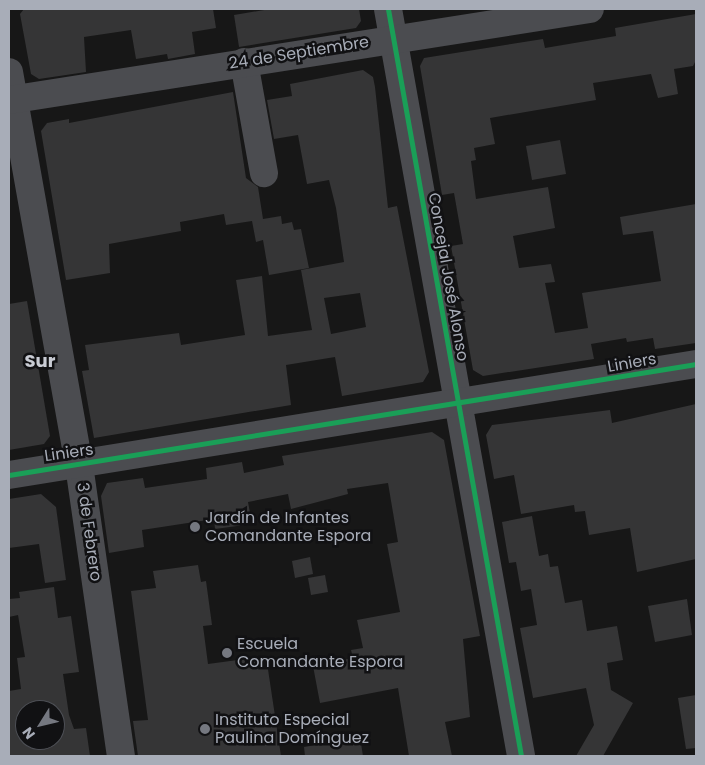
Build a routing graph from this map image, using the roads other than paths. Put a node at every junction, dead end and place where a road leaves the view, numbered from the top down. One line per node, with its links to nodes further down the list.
1 (388, 9): 3 (street, Concejal José Alonso)
2 (590, 9): 3 (street, 24 de Septiembre)
3 (394, 38): 4 (street, 24 de Septiembre); 9 (street, Concejal José Alonso)
4 (244, 62): 6 (street, 24 de Septiembre); 7 (street)
5 (9, 72): 6 (street, 3 de Febrero)
6 (11, 100): 10 (street, 3 de Febrero)
7 (264, 173)
8 (696, 364): 9 (street, Liniers)
9 (457, 406): 10 (street, Liniers); 13 (street, Concejal José Alonso)
10 (79, 465): 11 (street, Liniers); 12 (street, 3 de Febrero)
11 (9, 475)
12 (121, 756)
13 (521, 756)

